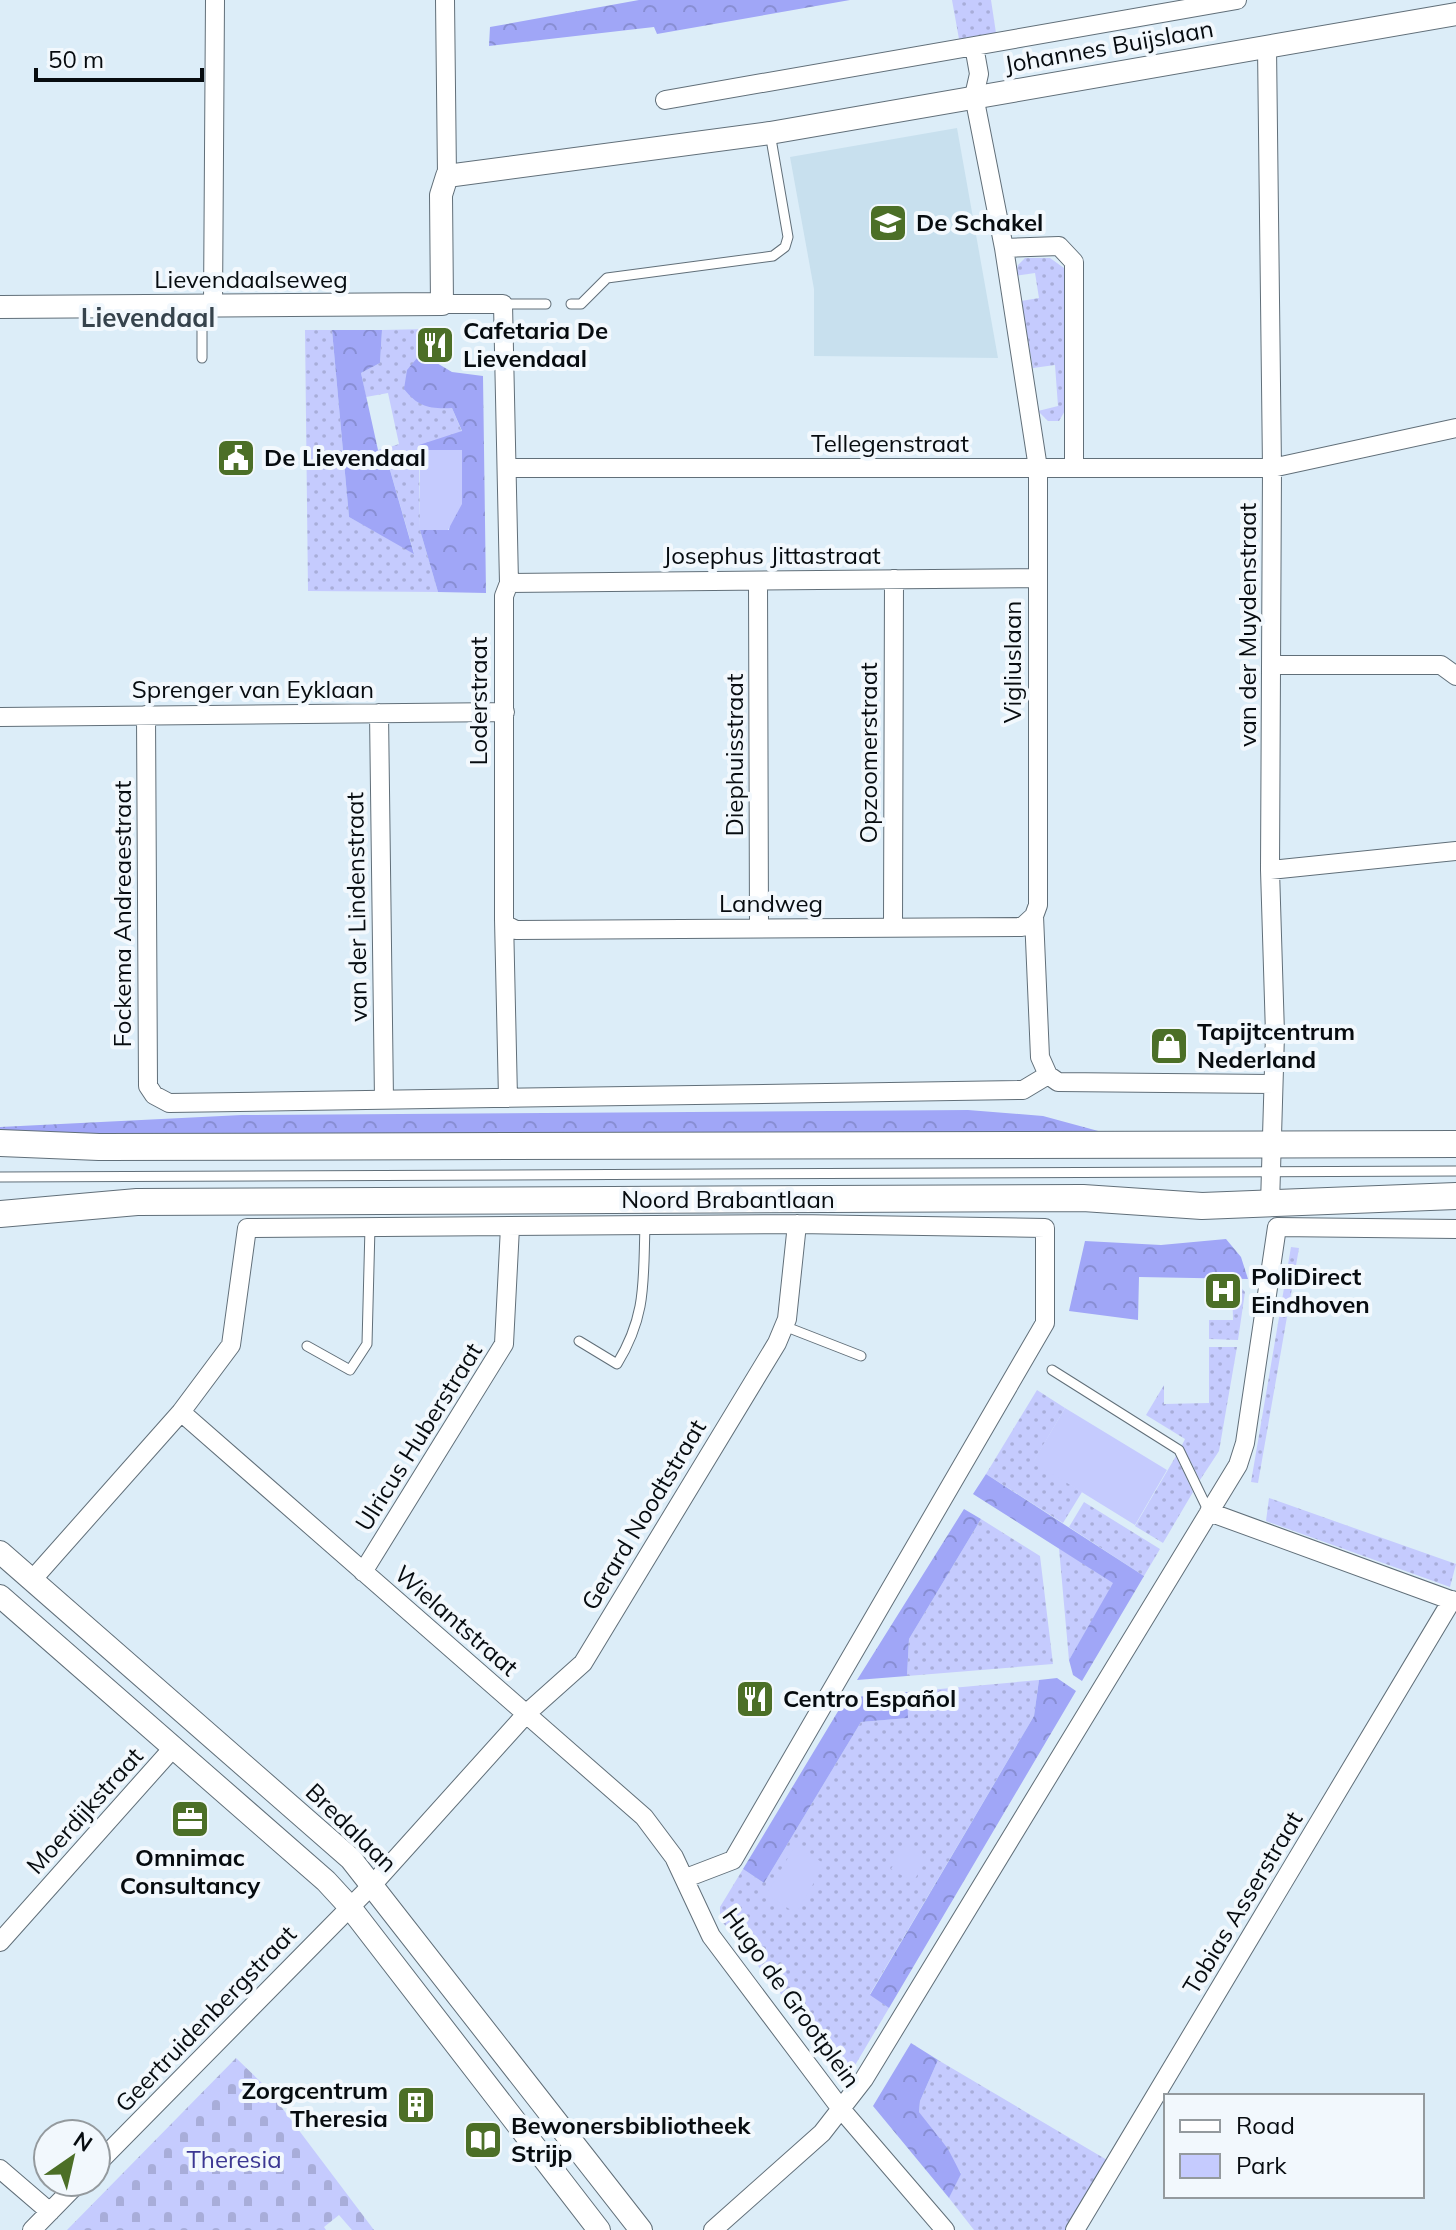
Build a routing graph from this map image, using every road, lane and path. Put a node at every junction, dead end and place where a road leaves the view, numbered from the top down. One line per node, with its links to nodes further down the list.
1 (215, 0): 16 (street)
2 (445, 0): 10 (street)
3 (1237, 0): 5 (street, Johannes Buijslaan)
4 (1456, 14): 6 (street, Johannes Buijslaan)
5 (974, 46): 7 (street, Vigliuslaan); 8 (street, Johannes Buijslaan)
6 (1267, 47): 7 (street, Johannes Buijslaan); 23 (street, van der Muydenstraat)
7 (974, 96): 9 (street, Johannes Buijslaan); 11 (street, Vigliuslaan)
8 (665, 100)
9 (770, 133): 10 (street, Johannes Buijslaan); 15 (lane)
10 (447, 176): 12 (street)
11 (1004, 248): 21 (street, Vigliuslaan); 22 (street)
12 (442, 304): 13 (street, Lievendaalseweg); 16 (street, Lievendaalseweg)
13 (503, 304): 14 (lane); 20 (street, Loderstraat)
14 (546, 304)
15 (571, 304)
16 (208, 306): 17 (street, Lievendaalseweg); 18 (lane)
17 (0, 307)
18 (202, 358)
19 (1456, 428): 23 (street, Tellegenstraat)
20 (507, 468): 21 (street, Tellegenstraat); 27 (street, Loderstraat)
21 (1038, 468): 22 (street, Tellegenstraat); 24 (street, Vigliuslaan)
22 (1074, 468): 23 (street, Tellegenstraat)
23 (1272, 468): 28 (street, van der Muydenstraat)
24 (1036, 578): 25 (street, Josephus Jittastraat); 36 (street, Vigliuslaan)
25 (894, 579): 26 (street, Josephus Jittastraat); 39 (street, Opzoomerstraat)
26 (758, 581): 27 (street, Josephus Jittastraat); 38 (street, Diephuisstraat)
27 (509, 583): 30 (street, Loderstraat)
28 (1271, 665): 29 (street); 35 (street, van der Muydenstraat)
29 (1456, 676)
30 (505, 712): 31 (street, Sprenger van Eyklaan); 37 (street, Loderstraat)
31 (379, 713): 32 (street, Sprenger van Eyklaan); 43 (street, van der Lindenstraat)
32 (146, 715): 33 (street, Sprenger van Eyklaan); 43 (street, Fockema Andreaestraat)
33 (0, 717)
34 (1456, 851): 35 (street)
35 (1270, 870): 41 (street, van der Muydenstraat)
36 (1034, 916): 39 (street, Landweg); 40 (street, Vigliuslaan)
37 (506, 925): 38 (street, Landweg); 42 (street, Loderstraat)
38 (759, 928): 39 (street, Landweg)
39 (893, 928)
40 (1048, 1075): 41 (street); 42 (street)
41 (1273, 1084): 46 (street, van der Muydenstraat)
42 (508, 1098): 43 (street)
43 (384, 1100)
44 (0, 1143): 46 (main road)
45 (1456, 1144): 46 (main road)
46 (1269, 1145): 48 (street, van der Muydenstraat)
47 (1456, 1171): 48 (lane, Noord Brabantlaan)
48 (1270, 1172): 49 (lane, Noord Brabantlaan); 52 (street, van der Muydenstraat)
49 (0, 1177)
50 (1456, 1196): 52 (main road, Noord Brabantlaan)
51 (0, 1214): 52 (main road, Noord Brabantlaan)
52 (1274, 1216): 57 (street, Noord Brabantlaan); 64 (street, Hugo de Grootplein)
53 (797, 1224): 54 (street, Noord Brabantlaan); 58 (street, Gerard Noodtstraat); 72 (street, Noord Brabantlaan)
54 (645, 1226): 56 (street, Noord Brabantlaan); 59 (lane, Noord Brabantlaan)
55 (370, 1227): 56 (street, Noord Brabantlaan); 60 (lane); 63 (street, Noord Brabantlaan)
56 (510, 1227): 66 (street, Ulricus Huberstraat)
57 (1456, 1229)
58 (784, 1326): 61 (lane); 70 (street, Gerard Noodtstraat)
59 (579, 1341)
60 (307, 1346)
61 (861, 1356)
62 (1052, 1370): 64 (lane)
63 (181, 1412): 66 (street, Wielantstraat); 67 (street)
64 (1209, 1512): 68 (street); 76 (street, Hugo de Grootplein)
65 (0, 1552): 67 (street, Bredalaan)
66 (363, 1572): 70 (street, Wielantstraat)
67 (32, 1580): 73 (street, Bredalaan)
68 (1454, 1601): 86 (street, Tobias Asserstraat)
69 (3, 1605): 71 (street)
70 (527, 1713): 72 (street, Wielantstraat); 73 (street, Gerard Noodtstraat)
71 (173, 1748): 74 (street); 75 (street, Moerdijkstraat)
72 (686, 1878): 76 (street, Hugo de Grootplein)
73 (374, 1883): 74 (street, Geertruidenbergstraat); 83 (street, Bredalaan)
74 (349, 1906): 77 (street, Geertruidenbergstraat); 82 (street)
75 (0, 1942)
76 (841, 2109): 84 (street); 85 (street)
77 (112, 2149)
78 (0, 2169): 80 (street)
79 (64, 2198): 80 (street)
80 (50, 2212): 81 (street)
81 (32, 2230)
82 (599, 2230)
83 (641, 2230)
84 (713, 2230)
85 (945, 2230)
86 (1075, 2230)

